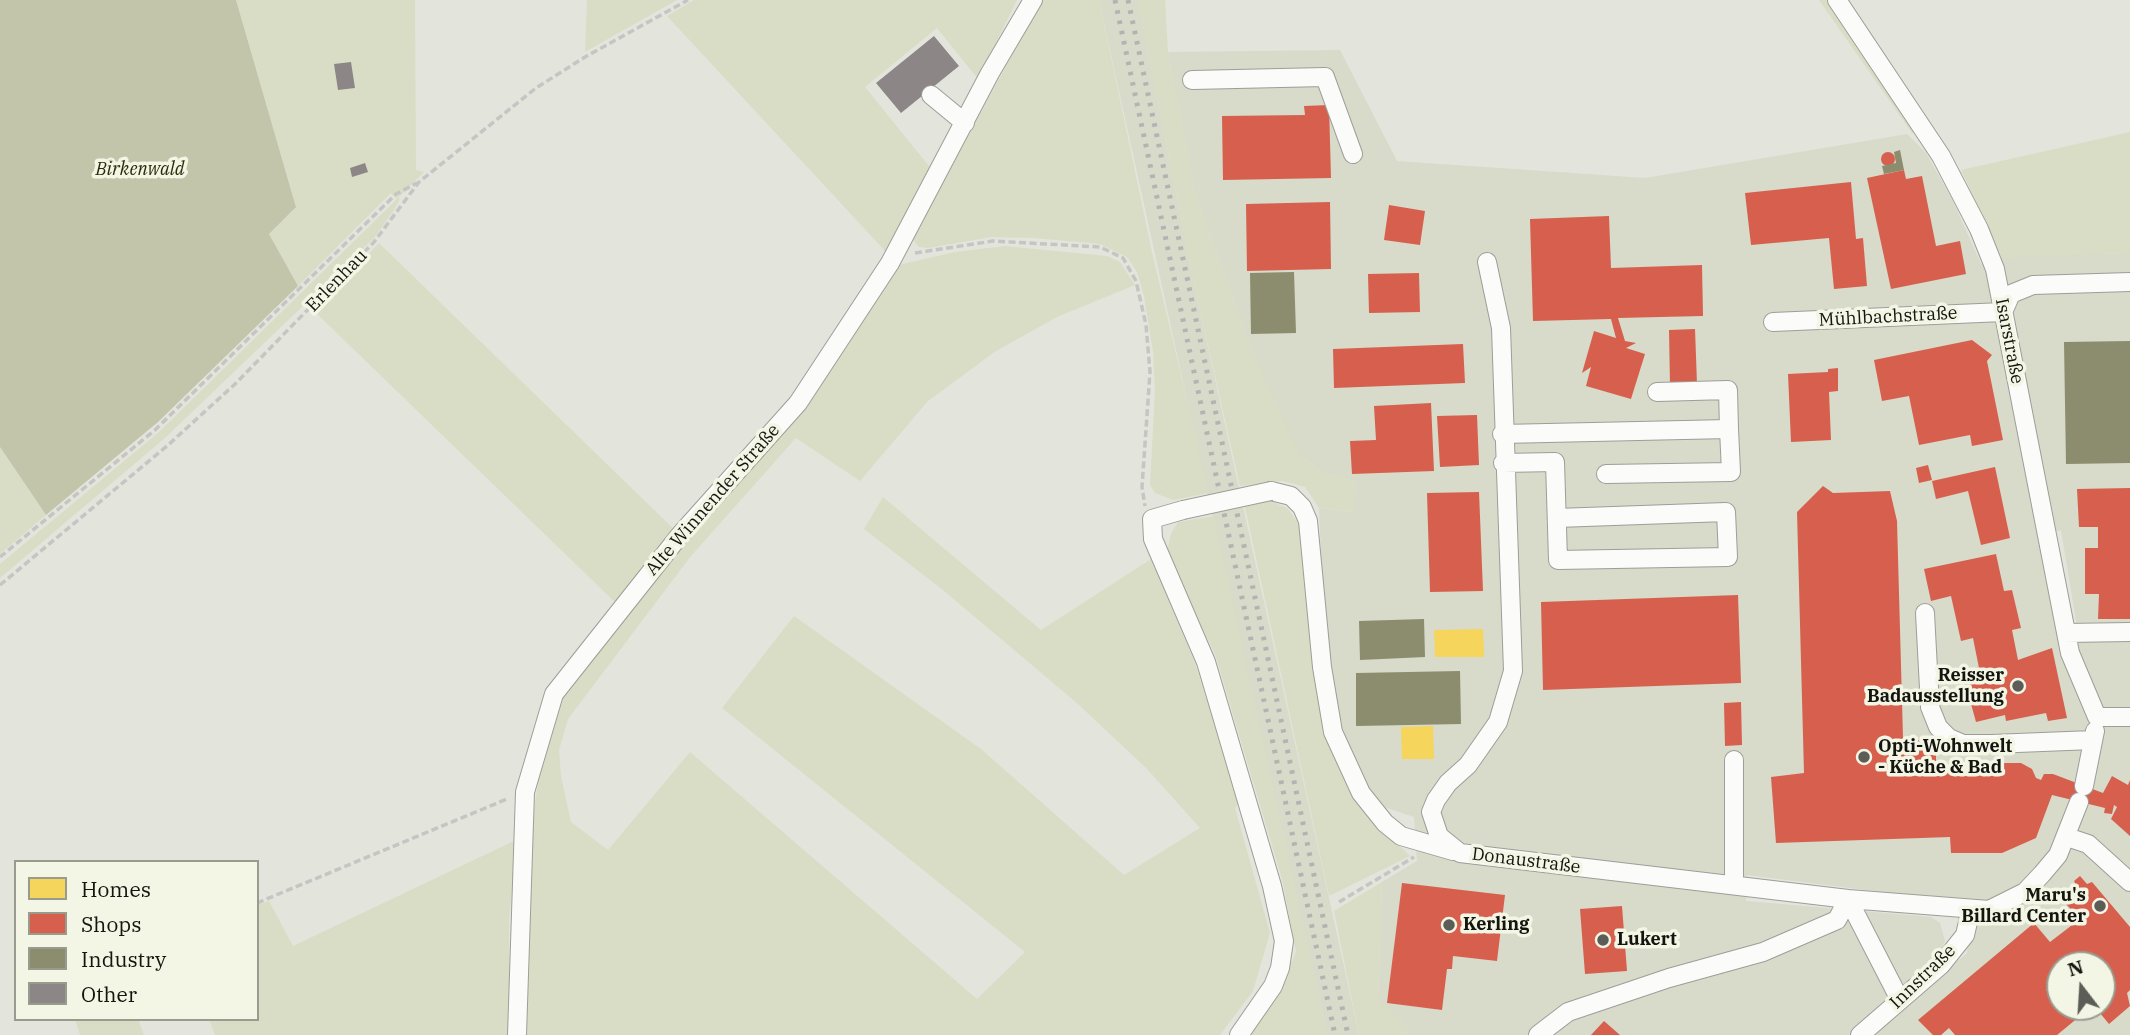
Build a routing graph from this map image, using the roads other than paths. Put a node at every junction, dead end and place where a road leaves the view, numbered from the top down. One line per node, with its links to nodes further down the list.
1 (1033, 0): 5 (street, Alte Winnender Straße)
2 (1837, 0): 9 (street, Isarstraße)
3 (1192, 80): 6 (street)
4 (931, 95): 5 (street)
5 (965, 123): 31 (street, Alte Winnender Straße)
6 (1353, 154)
7 (1487, 262): 13 (street, Donaustraße)
8 (2130, 282): 9 (street)
9 (2003, 312): 10 (street, Mühlbachstraße); 19 (street, Isarstraße)
10 (1773, 322)
11 (1657, 392): 12 (street)
12 (1729, 429): 13 (street); 15 (street)
13 (1502, 434): 14 (street, Donaustraße)
14 (1503, 463): 16 (street); 25 (street, Donaustraße)
15 (1606, 474)
16 (1557, 518): 16 (street)
17 (1925, 613): 22 (street)
18 (2130, 632): 19 (street)
19 (2066, 633): 20 (street, Isarstraße)
20 (2097, 717): 21 (street); 22 (street, Donaustraße)
21 (2130, 717)
22 (2093, 740): 24 (street, Donaustraße)
23 (1734, 761): 27 (street)
24 (2067, 837): 26 (street); 29 (street, Donaustraße)
25 (1460, 853): 27 (street, Donaustraße); 32 (street, bridge)
26 (2130, 882)
27 (1734, 885): 28 (street, Donaustraße)
28 (1848, 899): 29 (street, Donaustraße); 30 (street); 33 (street)
29 (1970, 909): 30 (street, Innstraße)
30 (1900, 1000): 34 (street, Innstraße)
31 (517, 1035)
32 (1239, 1035)
33 (1538, 1035)
34 (1860, 1035)

